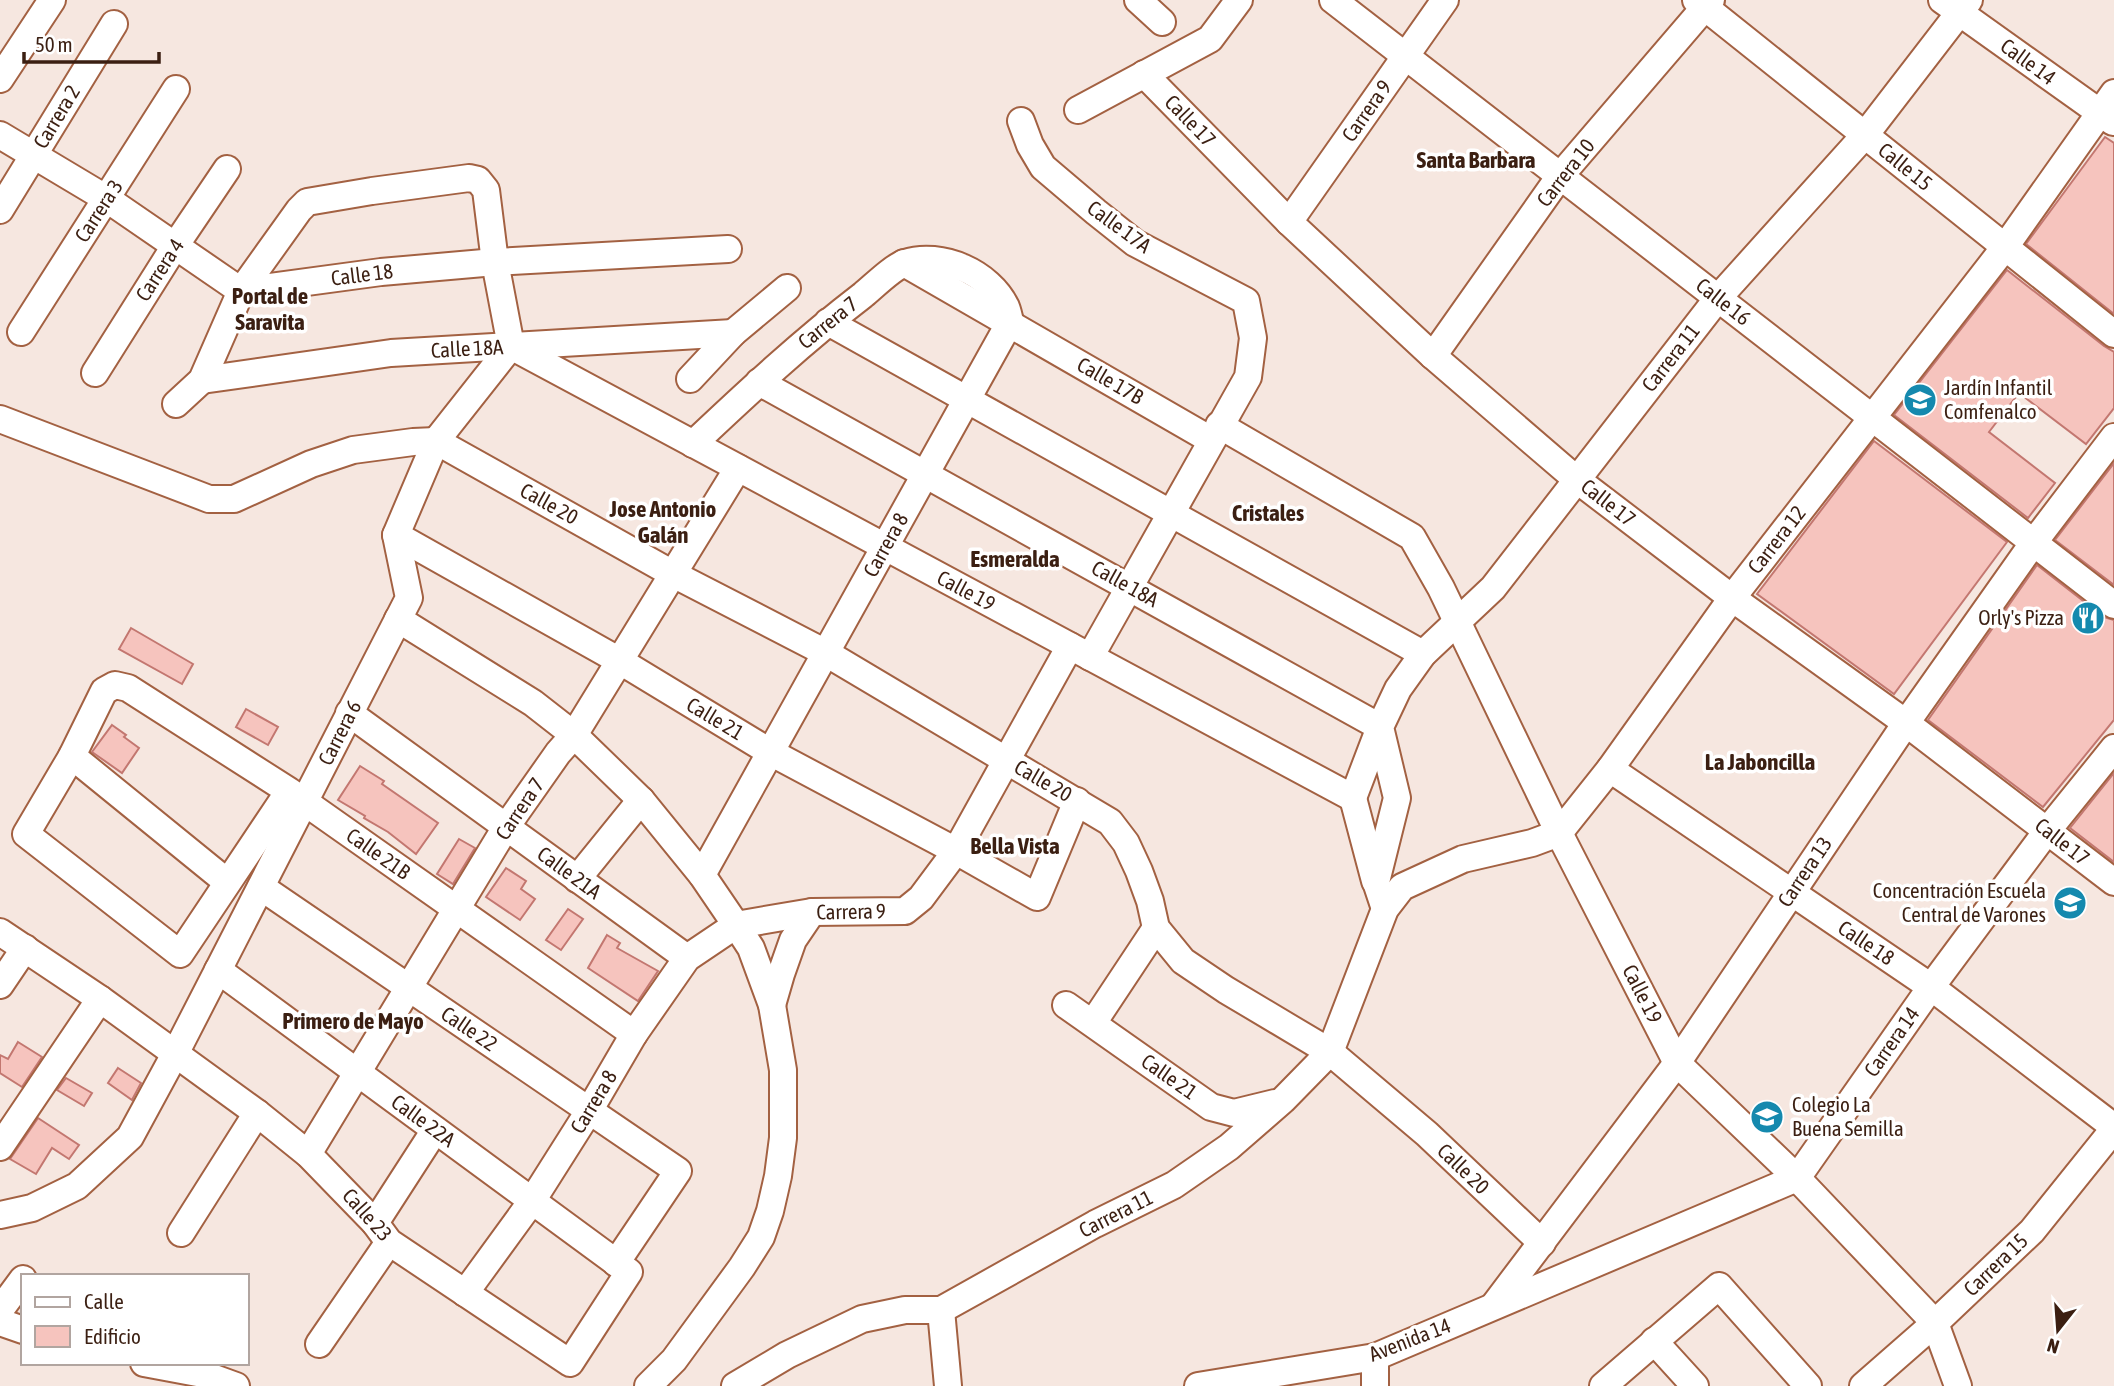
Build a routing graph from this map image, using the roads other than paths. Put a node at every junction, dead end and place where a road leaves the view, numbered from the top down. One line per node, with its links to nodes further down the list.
1 (52, 0): 12 (street)
2 (1138, 0): 8 (street)
3 (1239, 0): 11 (street)
4 (1333, 0): 10 (street, Calle 16)
5 (1445, 0): 10 (street, Carrera 9)
6 (1704, 3): 18 (street, Calle 15); 21 (street, Carrera 10)
7 (1957, 4): 15 (street, Calle 14); 18 (street, Carrera 11)
8 (1162, 22)
9 (114, 24): 19 (street, Carrera 2)
10 (1405, 57): 21 (street, Calle 16); 24 (street, Carrera 9)
11 (1144, 74): 14 (street); 24 (street, Calle 17)
12 (0, 79)
13 (176, 89): 22 (street, Carrera 3)
14 (1078, 110)
15 (2109, 110): 26 (street, Carrera 12)
16 (1021, 121): 32 (street, Calle 17A)
17 (0, 135): 19 (street)
18 (1865, 135): 26 (street, Calle 15); 31 (street, Carrera 11)
19 (34, 155): 22 (street); 23 (street, Carrera 2)
20 (227, 169): 25 (street, Carrera 4)
21 (1560, 176): 31 (street, Calle 16); 39 (street, Carrera 10)
22 (107, 199): 25 (street); 35 (street, Carrera 3)
23 (0, 209)
24 (1289, 222): 39 (street, Calle 17)
25 (175, 246): 30 (street); 40 (street, Carrera 4)
26 (2005, 247): 37 (street, Calle 15); 46 (street, Carrera 12)
27 (729, 249): 28 (street, Calle 18)
28 (495, 262): 30 (street, Calle 18); 30 (street); 38 (street)
29 (787, 288): 36 (street)
30 (241, 291): 42 (street)
31 (1718, 298): 46 (street, Calle 16); 54 (street, Carrera 11)
32 (1246, 301): 48 (street, Carrera 9)
33 (828, 322): 34 (street, Carrera 7); 43 (street, Carrera 7); 44 (street)
34 (1010, 323): 44 (street, Carrera 8); 48 (street, Calle 17B)
35 (21, 332)
36 (733, 332): 38 (street, Calle 18A); 41 (street)
37 (2114, 334)
38 (511, 346): 42 (street, Calle 18A); 50 (street); 51 (street, Calle 19)
39 (1433, 356): 54 (street, Calle 17)
40 (94, 373)
41 (690, 379)
42 (202, 380): 45 (street)
43 (759, 382): 51 (street, Carrera 7); 53 (street, Calle 18A)
44 (967, 399): 53 (street, Carrera 8); 55 (street)
45 (176, 404)
46 (1871, 417): 58 (street, Calle 16); 62 (street, Carrera 12)
47 (0, 419): 50 (street)
48 (1215, 432): 55 (street, Carrera 9); 57 (street, Calle 17B)
49 (2114, 437): 58 (street, Carrera 13)
50 (436, 441): 56 (street); 60 (street, Calle 20)
51 (693, 444): 52 (street, Calle 19)
52 (737, 468): 59 (street, Calle 19); 60 (street, Carrera 7)
53 (925, 474): 59 (street, Carrera 8); 61 (street, Calle 18A)
54 (1576, 479): 62 (street, Calle 17); 65 (street, Carrera 11)
55 (1171, 513): 61 (street, Carrera 9); 68 (street)
56 (396, 535): 64 (street, Carrera 6); 69 (street, Calle 21)
57 (1412, 537): 65 (street, Calle 19)
58 (2034, 542): 63 (street, Calle 16); 71 (street, Carrera 13)
59 (885, 547): 66 (street, Calle 19); 67 (street, Carrera 8)
60 (673, 573): 67 (street, Calle 20); 69 (street, Carrera 7)
61 (1129, 587): 66 (street, Carrera 9); 72 (street, Calle 18A)
62 (1732, 598): 71 (street, Calle 17); 78 (street, Carrera 12)
63 (2114, 605)
64 (398, 620): 70 (street, Carrera 6); 73 (street)
65 (1456, 621): 68 (street, Carrera 11); 85 (street, Calle 19)
66 (1080, 652): 77 (street, Carrera 9); 80 (street, Calle 19)
67 (825, 653): 75 (street, Carrera 8); 77 (street, Calle 20)
68 (1423, 654): 72 (street, Carrera 11)
69 (620, 661): 73 (street, Carrera 7); 75 (street, Calle 21)
70 (349, 713): 79 (street, Carrera 6); 83 (street, Calle 21A)
71 (1906, 723): 84 (street, Calle 17); 93 (street, Carrera 13)
72 (1381, 727): 80 (street); 90 (street)
73 (574, 735): 81 (street); 83 (street, Carrera 7)
74 (2114, 748): 84 (street, Carrera 14)
75 (770, 752): 86 (street, Calle 21); 87 (street, Carrera 8)
76 (72, 756): 79 (street, Calle 21B); 89 (street); 89 (street)
77 (1007, 760): 82 (street, Calle 20); 86 (street, Carrera 9)
78 (1610, 769): 85 (street, Carrera 12); 93 (street, Calle 18)
79 (296, 797): 89 (street); 92 (street, Carrera 6); 94 (street, Calle 21B)
80 (1353, 799): 90 (street)
81 (641, 800): 87 (street); 88 (street)
82 (1077, 801): 86 (street, Calle 21); 98 (street, Calle 20)
83 (506, 827): 88 (street, Calle 21A); 94 (street, Carrera 7)
84 (2047, 831): 91 (street, Calle 17); 104 (street, Carrera 14)
85 (1559, 833): 95 (street); 113 (street, Calle 19)
86 (956, 851): 96 (street, Carrera 9)
87 (702, 875): 97 (street)
88 (577, 879): 101 (street, Calle 21A)
89 (227, 882)
90 (1376, 882): 95 (street)
91 (2114, 882)
92 (261, 887): 102 (street, Carrera 6); 105 (street, Calle 22)
93 (1791, 893): 104 (street, Calle 18); 113 (street, Carrera 13)
94 (458, 909): 105 (street, Carrera 7); 110 (street, Calle 21B)
95 (1385, 909): 111 (street, Carrera 11)
96 (812, 912): 97 (street, Carrera 9); 107 (street)
97 (736, 925): 101 (street, Carrera 8); 107 (street)
98 (1156, 929): 109 (street); 111 (street, Calle 20)
99 (0, 932): 100 (street, Calle 23)
100 (25, 948): 103 (street); 106 (street, Calle 23)
101 (687, 958): 110 (street, Carrera 8)
102 (218, 970): 112 (street, Carrera 6); 114 (street, Calle 22A)
103 (0, 985)
104 (1931, 987): 118 (street, Calle 18); 122 (street, Carrera 14)
105 (409, 988): 114 (street, Carrera 7); 116 (street, Calle 22)
106 (100, 999): 112 (street, Calle 23); 120 (street)
107 (772, 1005): 142 (street)
108 (1066, 1005): 109 (street, Calle 21)
109 (1093, 1023): 115 (street, Calle 21)
110 (634, 1034): 116 (street, Carrera 8)
111 (1329, 1052): 115 (street, Carrera 11); 127 (street, Calle 20)
112 (175, 1054): 117 (street, Calle 23); 124 (street, Carrera 6)
113 (1677, 1063): 122 (street, Calle 19); 127 (street, Carrera 13)
114 (358, 1073): 119 (street, Calle 22A); 121 (street, Carrera 7)
115 (1283, 1100): 133 (street, Carrera 11)
116 (589, 1111): 123 (street, Carrera 8); 128 (street, Calle 22)
117 (257, 1113): 121 (street, Calle 23); 126 (street)
118 (2114, 1128): 135 (street, Carrera 15)
119 (435, 1130): 123 (street, Calle 22A); 125 (street)
120 (0, 1147)
121 (308, 1154): 125 (street, Calle 23)
122 (1797, 1178): 131 (street); 135 (street, Calle 19)
123 (532, 1201): 128 (street, Calle 22A); 130 (street, Carrera 8)
124 (0, 1215)
125 (382, 1232): 130 (street, Calle 23); 138 (street)
126 (181, 1233)
127 (1542, 1243): 131 (street, Carrera 13)
128 (622, 1267): 130 (street, Calle 23)
129 (21, 1282): 132 (street)
130 (466, 1293)
131 (1495, 1306): 139 (street, Avenida 14)
132 (0, 1310)
133 (941, 1310): 143 (street, Carrera 11); 144 (street)
134 (0, 1322): 136 (street)
135 (1936, 1323): 150 (street, Carrera 15); 151 (street, Calle 19)
136 (21, 1329)
137 (1654, 1342): 147 (street); 148 (street); 149 (street)
138 (319, 1344)
139 (1375, 1357): 145 (street, Avenida 14); 146 (street)
140 (156, 1365): 141 (street)
141 (236, 1386)
142 (648, 1386)
143 (734, 1386)
144 (948, 1386)
145 (1198, 1386)
146 (1375, 1386)
147 (1603, 1386)
148 (1695, 1386)
149 (1808, 1386)
150 (1863, 1386)
151 (1958, 1386)

